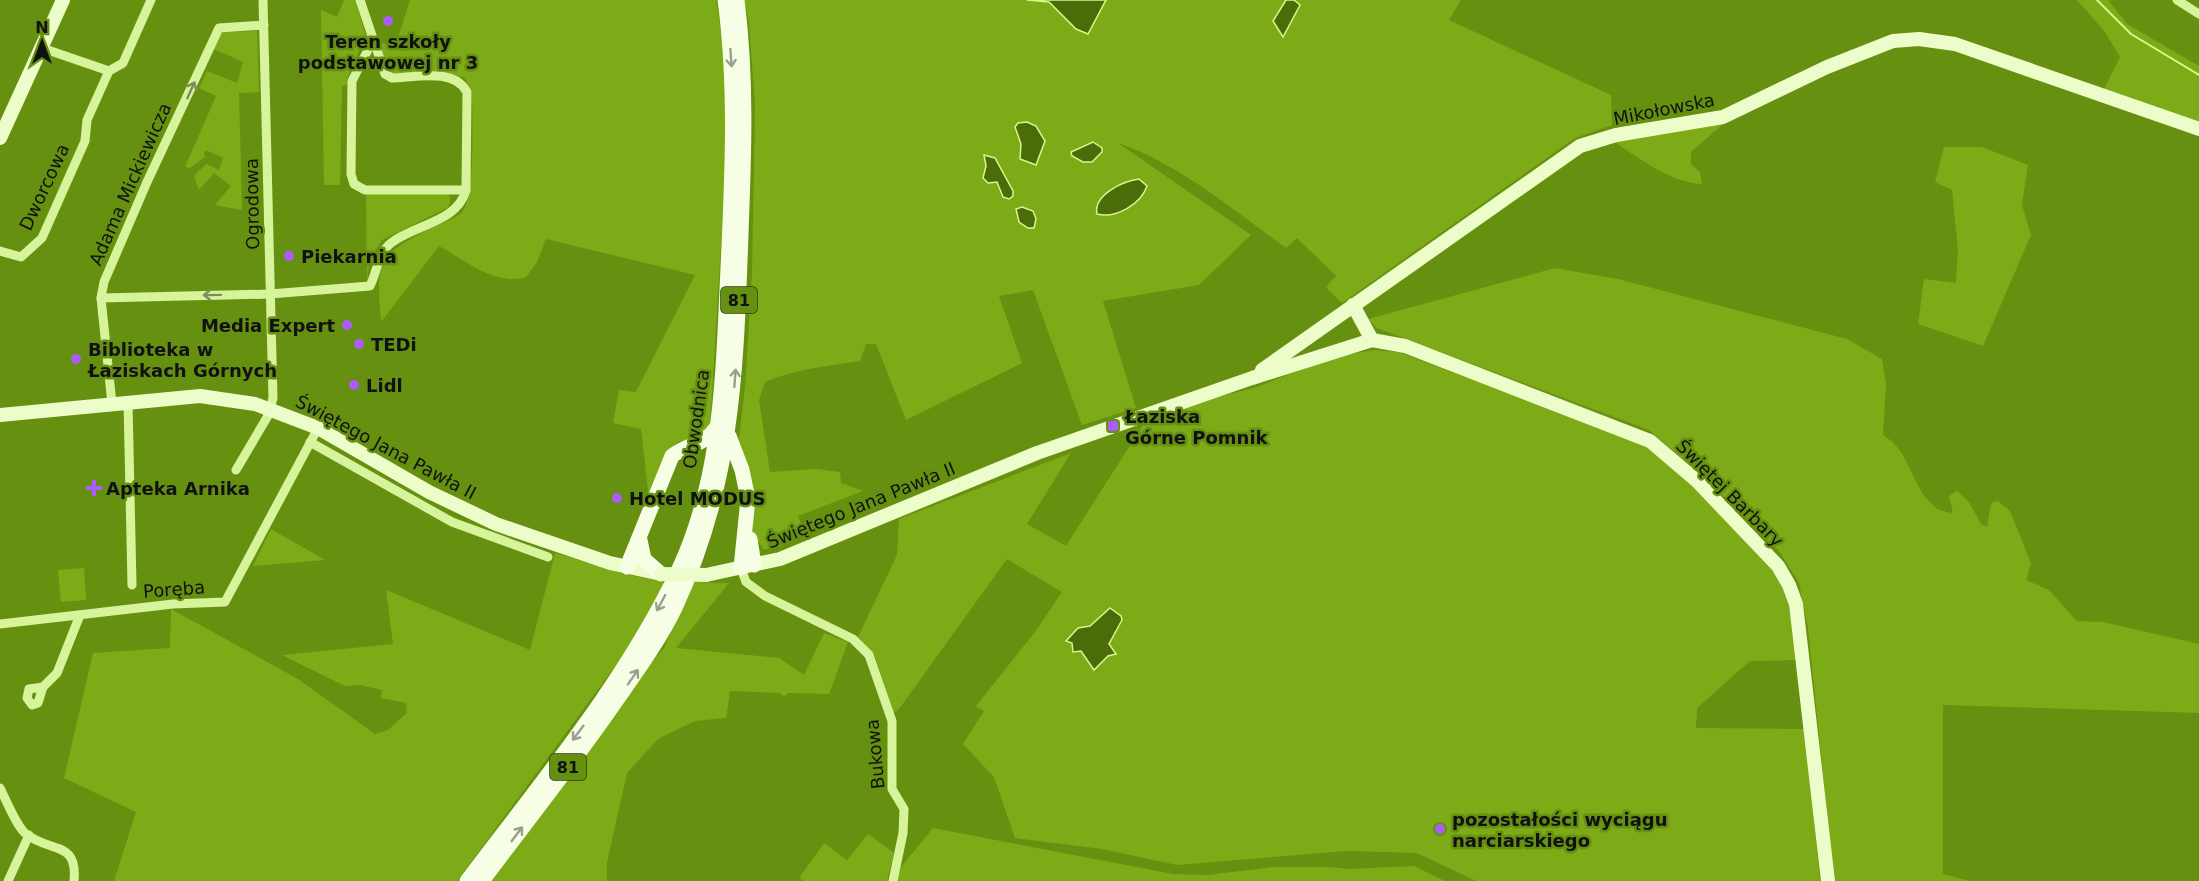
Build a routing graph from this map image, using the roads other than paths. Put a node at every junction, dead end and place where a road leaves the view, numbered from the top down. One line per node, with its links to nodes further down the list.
1 (63, 0): 11 (street)
2 (151, 0): 12 (street, Dworcowa)
3 (263, 0): 9 (street, Ogrodowa)
4 (360, 0): 10 (street)
5 (725, 0): 27 (main road, Obwodnica / 81, one-way to 27)
6 (737, 0): 27 (main road, Obwodnica / 81, one-way to 6)
7 (2177, 0): 8 (street)
8 (2199, 14)
9 (264, 25): 17 (street, Ogrodowa); 18 (street, Adama Mickiewicza, one-way to 9)
10 (373, 40): 15 (street); 15 (street)
11 (42, 48): 12 (street); 14 (street)
12 (109, 71): 16 (street, Dworcowa)
13 (2199, 129): 19 (street, Mikołowska)
14 (0, 138)
15 (466, 190): 17 (street)
16 (0, 251)
17 (270, 294): 18 (street, one-way to 18); 24 (street, Ogrodowa)
18 (101, 298): 23 (street, Adama Mickiewicza)
19 (1353, 305): 20 (street); 21 (street, Mikołowska)
20 (1372, 340): 21 (street, Świętej Barbary); 50 (street, Świętej Barbary)
21 (1252, 378): 37 (street, Świętego Jana Pawła II)
22 (128, 402): 23 (street, Świętego Jana Pawła II); 24 (street, Świętego Jana Pawła II); 39 (street)
23 (112, 404): 25 (street, Świętego Jana Pawła II)
24 (272, 408): 26 (street, Świętego Jana Pawła II); 30 (street)
25 (0, 415)
26 (318, 428): 28 (street, Poręba); 36 (street, Świętego Jana Pawła II)
27 (723, 431): 29 (main road); 31 (main road, Obwodnica / 81); 32 (main road); 33 (main road, Obwodnica / 81)
28 (310, 442): 35 (street, Świętego Jana Pawła II); 40 (street, Poręba)
29 (692, 447): 31 (main road); 34 (main road)
30 (236, 470)
31 (710, 470): 47 (main road, Obwodnica / 81, one-way to 47)
32 (747, 486): 33 (main road); 37 (main road)
33 (718, 488): 48 (main road, Obwodnica / 81, one-way to 33)
34 (640, 540): 36 (main road); 38 (main road)
35 (548, 557)
36 (627, 567): 38 (street, Świętego Jana Pawła II)
37 (748, 567): 38 (street, Świętego Jana Pawła II, bridge); 49 (street, Bukowa)
38 (662, 574)
39 (132, 585)
40 (80, 615): 41 (street, Poręba); 42 (street)
41 (0, 624)
42 (43, 687)
43 (0, 789): 44 (street)
44 (29, 835): 45 (street); 46 (street)
45 (8, 881)
46 (74, 881)
47 (466, 881)
48 (482, 881)
49 (893, 881)
50 (1828, 881)

